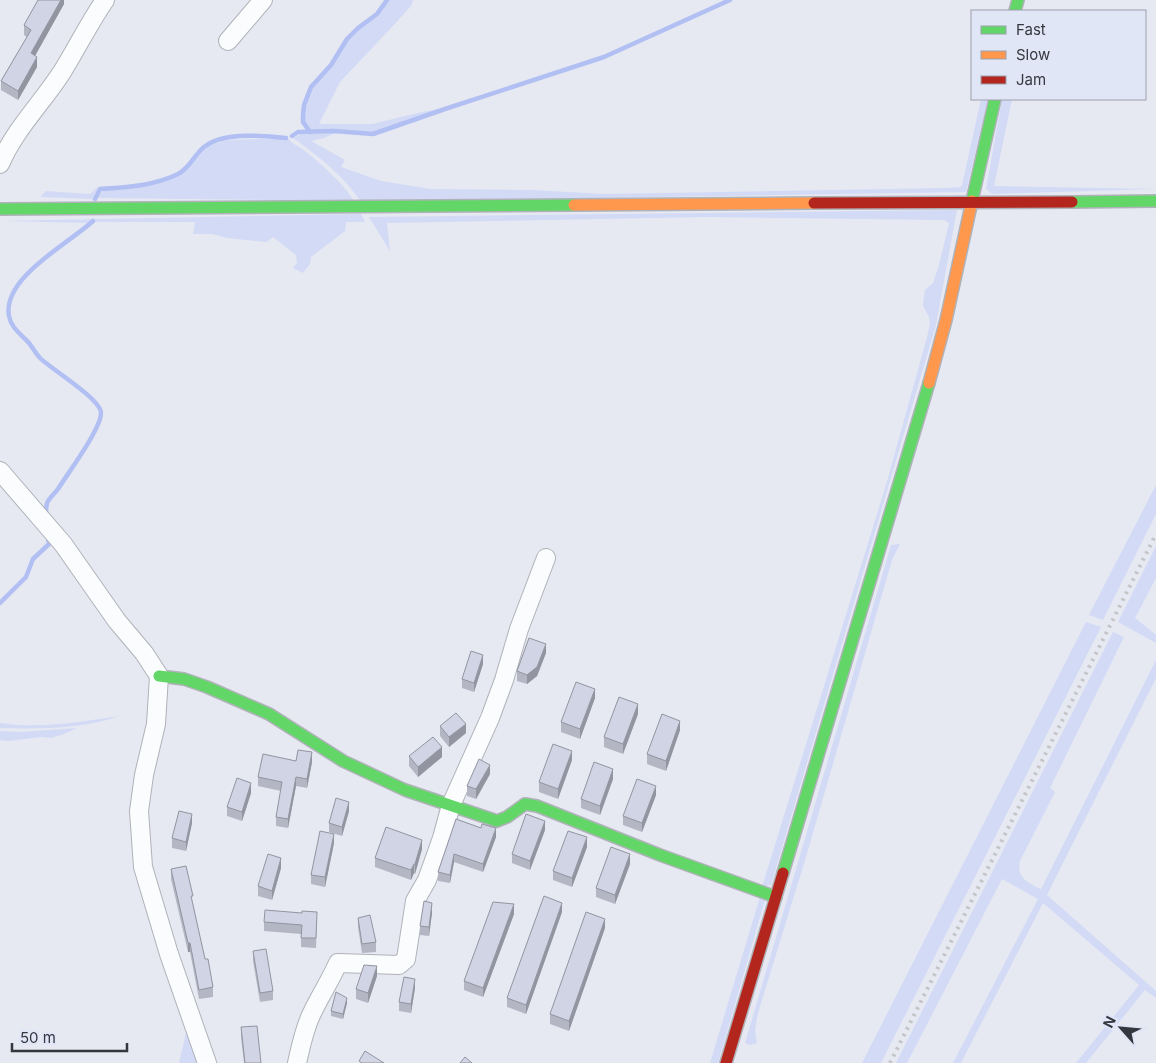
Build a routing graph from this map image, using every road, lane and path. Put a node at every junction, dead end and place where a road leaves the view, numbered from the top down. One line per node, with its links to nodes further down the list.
1 (105, 0): 5 (street)
2 (263, 0): 3 (street)
3 (228, 40)
4 (995, 100): 7 (main road)
5 (0, 164)
6 (1156, 201): 7 (main road)
7 (971, 202): 8 (main road); 13 (main road)
8 (0, 209)
9 (0, 471): 11 (street)
10 (546, 558): 12 (street)
11 (159, 676): 12 (main road); 14 (street)
12 (451, 805): 13 (main road); 15 (street)
13 (776, 897): 16 (main road)
14 (207, 1063)
15 (297, 1063)
16 (726, 1063)

